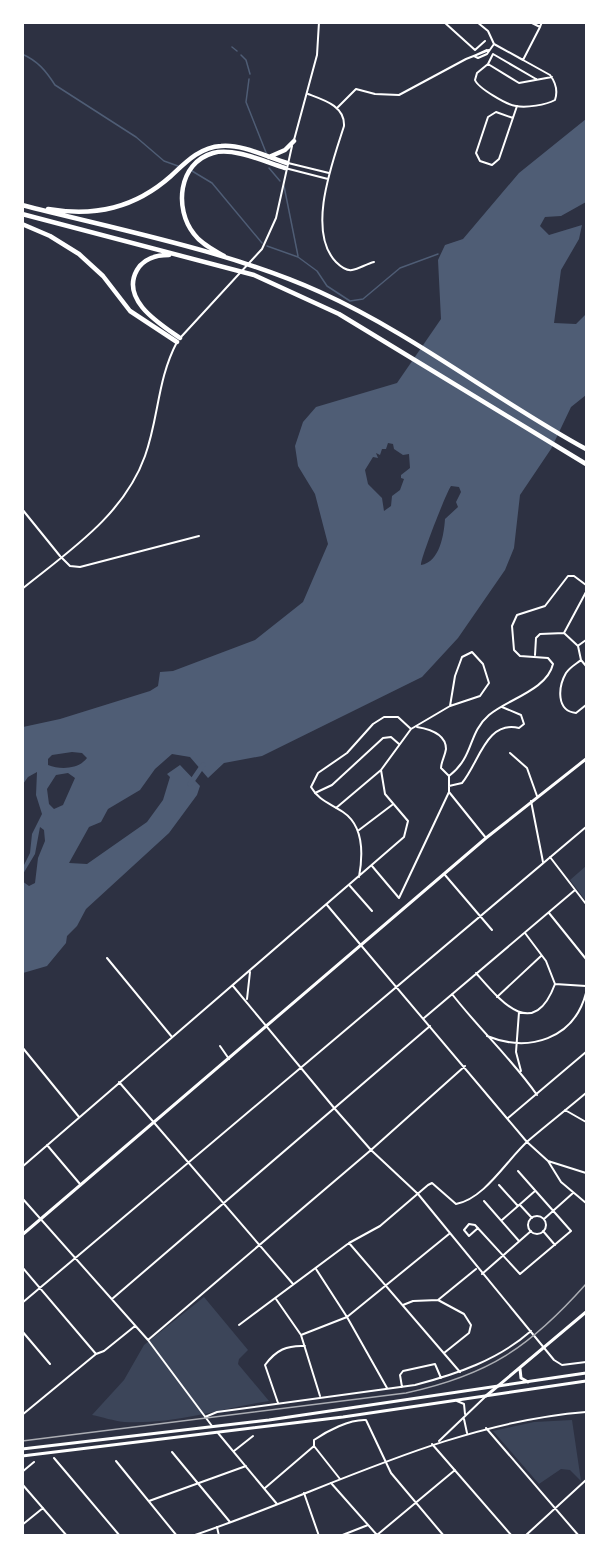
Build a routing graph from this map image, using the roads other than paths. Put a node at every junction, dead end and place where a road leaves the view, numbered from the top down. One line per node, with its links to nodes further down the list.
1 (319, 22): 17 (street)
2 (444, 22): 10 (street)
3 (477, 22): 8 (street)
4 (530, 22): 6 (street)
5 (542, 22): 6 (street)
6 (540, 27): 13 (street)
7 (484, 41): 10 (street)
8 (494, 44): 9 (street); 13 (street)
9 (489, 49): 10 (street); 10 (street); 11 (street)
10 (478, 53): 12 (street); 12 (street)
11 (493, 54): 14 (street); 16 (street)
12 (474, 56): 19 (street)
13 (523, 60): 15 (street)
14 (488, 64): 16 (street); 18 (street)
15 (552, 77): 16 (street); 18 (street)
16 (536, 80)
17 (308, 94): 19 (street); 21 (street)
18 (517, 106): 20 (street)
19 (337, 108): 24 (street)
20 (513, 118): 20 (street)
21 (294, 141): 22 (highway); 23 (street)
22 (269, 157): 23 (highway); 26 (highway)
23 (286, 166): 24 (street); 25 (street); 30 (highway); 32 (street)
24 (329, 173): 25 (street)
25 (328, 179): 31 (street)
26 (22, 205): 30 (highway)
27 (22, 214): 29 (highway)
28 (22, 224): 32 (highway)
29 (177, 255): 32 (highway); 34 (highway)
30 (231, 260): 33 (highway)
31 (374, 262)
32 (178, 340): 37 (street)
33 (586, 449)
34 (586, 464)
35 (22, 509): 37 (street)
36 (199, 536): 37 (street)
37 (61, 557): 39 (street)
38 (586, 585): 44 (street)
39 (22, 589)
40 (586, 592): 41 (street)
41 (564, 633): 43 (street); 44 (street)
42 (586, 640): 43 (street)
43 (578, 646): 45 (street)
44 (535, 655): 49 (street)
45 (581, 660): 46 (street); 47 (street)
46 (586, 666)
47 (586, 705)
48 (450, 706): 48 (street); 50 (street)
49 (502, 707): 56 (street); 57 (street)
50 (416, 726): 51 (street); 56 (street)
51 (411, 729): 52 (street); 59 (street)
52 (399, 744): 55 (street); 59 (street)
53 (510, 753): 60 (street)
54 (586, 759): 60 (main road)
55 (381, 770): 62 (street); 63 (street)
56 (449, 776): 57 (street)
57 (449, 786): 58 (street)
58 (449, 792): 66 (street); 69 (street)
59 (315, 793): 63 (street)
60 (537, 796): 61 (main road)
61 (531, 801): 66 (main road); 68 (street)
62 (393, 804): 65 (street); 69 (street)
63 (336, 808): 65 (street)
64 (586, 827): 67 (street)
65 (359, 830): 71 (street)
66 (486, 838): 70 (main road)
67 (550, 857): 68 (street); 73 (street)
68 (543, 862): 78 (street)
69 (372, 866): 71 (street)
70 (445, 875): 78 (street); 81 (main road)
71 (359, 877): 72 (street)
72 (350, 886): 74 (street); 76 (street)
73 (575, 890): 75 (street); 77 (street)
74 (326, 904): 81 (street); 85 (street)
75 (586, 904)
76 (372, 911)
77 (549, 913): 80 (street); 84 (street)
78 (480, 915): 79 (street); 89 (street)
79 (492, 930)
80 (525, 933): 82 (street); 86 (street)
81 (362, 945): 89 (street); 97 (main road)
82 (542, 956): 87 (street); 93 (street)
83 (107, 958): 100 (street)
84 (586, 959)
85 (251, 969): 88 (street); 94 (street)
86 (476, 973): 92 (street); 93 (street)
87 (555, 984): 90 (street); 95 (street)
88 (233, 986): 94 (street); 100 (street)
89 (396, 986): 96 (street); 107 (street)
90 (586, 986)
91 (586, 993): 101 (street)
92 (452, 994): 96 (street); 99 (street)
93 (497, 997): 95 (street)
94 (247, 1000): 97 (street)
95 (519, 1012): 101 (street)
96 (424, 1018): 98 (street)
97 (267, 1026): 105 (main road); 107 (street)
98 (430, 1026): 106 (street); 112 (street)
99 (484, 1035): 101 (street); 108 (street)
100 (172, 1037): 109 (street)
101 (516, 1044): 108 (street)
102 (22, 1047): 114 (street)
103 (220, 1047): 105 (street)
104 (586, 1052): 111 (street)
105 (228, 1059): 116 (main road)
106 (465, 1066): 115 (street); 120 (street)
107 (300, 1067): 112 (street); 122 (street)
108 (522, 1073): 111 (street)
109 (119, 1082): 114 (street); 116 (street)
110 (586, 1093): 113 (street)
111 (537, 1095): 115 (street)
112 (335, 1109): 120 (street); 133 (street)
113 (565, 1110): 117 (street); 118 (street)
114 (79, 1117): 119 (street)
115 (508, 1118): 118 (street)
116 (153, 1121): 122 (street); 126 (main road)
117 (586, 1122)
118 (527, 1142): 121 (street); 130 (street)
119 (47, 1145): 123 (street); 126 (street)
120 (371, 1150): 130 (street); 150 (street)
121 (548, 1161): 125 (street); 129 (street)
122 (188, 1163): 133 (street); 153 (street)
123 (22, 1167)
124 (518, 1171): 128 (street)
125 (586, 1173)
126 (81, 1184): 138 (main road)
127 (499, 1185): 135 (street)
128 (535, 1191): 135 (street); 136 (street)
129 (573, 1193): 134 (street); 136 (street)
130 (418, 1194): 146 (street); 149 (street)
131 (22, 1198): 138 (street)
132 (484, 1201): 140 (street)
133 (223, 1203): 150 (street); 161 (street)
134 (586, 1203)
135 (519, 1205): 137 (street); 140 (street)
136 (554, 1211): 139 (street); 151 (street)
137 (532, 1218): 139 (street); 143 (street)
138 (40, 1219): 147 (main road); 153 (street)
139 (544, 1219): 144 (street)
140 (501, 1221): 148 (street)
141 (467, 1226): 142 (street); 145 (street); 145 (street)
142 (478, 1228): 145 (street); 152 (street)
143 (531, 1231): 144 (street); 148 (street)
144 (543, 1231): 151 (street)
145 (473, 1233)
146 (450, 1234): 155 (street); 159 (street)
147 (22, 1235)
148 (519, 1241): 152 (street)
149 (349, 1243): 156 (street); 159 (street)
150 (260, 1244): 158 (street); 173 (street)
151 (555, 1245): 152 (street)
152 (502, 1256): 157 (street)
153 (76, 1258): 160 (street); 161 (street)
154 (22, 1267): 160 (street)
155 (477, 1268): 157 (street); 163 (street)
156 (316, 1269): 158 (street); 167 (street)
157 (482, 1274): 171 (street)
158 (294, 1285): 162 (street)
159 (387, 1285): 165 (street); 167 (street)
160 (40, 1287): 164 (street); 177 (street)
161 (112, 1299): 168 (street)
162 (276, 1299): 169 (street); 172 (street)
163 (438, 1300): 165 (street); 176 (street)
164 (22, 1303)
165 (404, 1305): 176 (street)
166 (586, 1312): 175 (main road)
167 (347, 1317): 172 (street); 188 (street)
168 (135, 1325): 173 (street); 177 (street)
169 (240, 1325)
170 (22, 1331): 179 (street)
171 (531, 1331): 175 (street); 181 (street)
172 (301, 1335): 174 (street)
173 (148, 1340): 196 (street)
174 (304, 1346): 189 (street); 192 (street)
175 (545, 1348): 178 (street); 180 (main road)
176 (444, 1353): 181 (street)
177 (96, 1354): 194 (street)
178 (586, 1362)
179 (50, 1364)
180 (520, 1367): 185 (main road); 187 (main road)
181 (460, 1372): 183 (street)
182 (586, 1373): 185 (main road)
183 (441, 1378): 186 (street); 186 (street)
184 (586, 1381): 190 (main road)
185 (531, 1382): 187 (main road)
186 (402, 1386): 188 (street)
187 (495, 1387): 190 (main road); 197 (main road)
188 (387, 1388): 189 (street)
189 (321, 1397): 192 (street)
190 (484, 1397): 191 (main road); 195 (street)
191 (457, 1401): 195 (street); 199 (main road)
192 (279, 1403): 196 (street)
193 (586, 1412): 198 (street)
194 (22, 1415)
195 (465, 1416): 200 (street); 202 (street)
196 (205, 1417): 197 (street)
197 (212, 1426): 205 (main road)
198 (486, 1428): 200 (street); 227 (street)
199 (218, 1433): 206 (street); 208 (main road)
200 (466, 1433): 202 (street)
201 (253, 1436): 206 (street)
202 (438, 1442): 203 (street)
203 (432, 1444): 212 (street); 214 (street)
204 (314, 1446): 212 (street); 216 (street); 221 (street)
205 (22, 1449)
206 (234, 1451): 213 (street)
207 (172, 1452): 220 (street)
208 (22, 1456)
209 (54, 1458): 234 (street)
210 (116, 1461): 223 (street)
211 (34, 1462): 215 (street)
212 (386, 1463): 216 (street); 224 (street)
213 (246, 1466): 220 (street); 221 (street)
214 (454, 1470): 224 (street); 241 (street)
215 (22, 1472)
216 (340, 1479): 218 (street)
217 (586, 1480): 227 (street)
218 (331, 1483): 222 (street); 229 (street)
219 (22, 1484): 226 (street)
220 (199, 1484): 223 (street); 228 (street)
221 (265, 1488): 225 (street)
222 (304, 1493): 225 (street); 238 (street)
223 (149, 1501): 235 (street)
224 (416, 1503): 232 (street); 240 (street)
225 (278, 1504): 228 (street)
226 (43, 1508): 230 (street); 233 (street)
227 (556, 1508): 242 (street); 243 (street)
228 (230, 1522): 231 (street)
229 (368, 1525): 232 (street); 239 (street)
230 (22, 1526)
231 (217, 1527): 236 (street); 237 (street)
232 (377, 1535)
233 (67, 1536)
234 (120, 1536)
235 (177, 1536)
236 (192, 1536)
237 (219, 1536)
238 (319, 1536)
239 (340, 1536)
240 (444, 1536)
241 (512, 1536)
242 (525, 1536)
243 (579, 1536)

